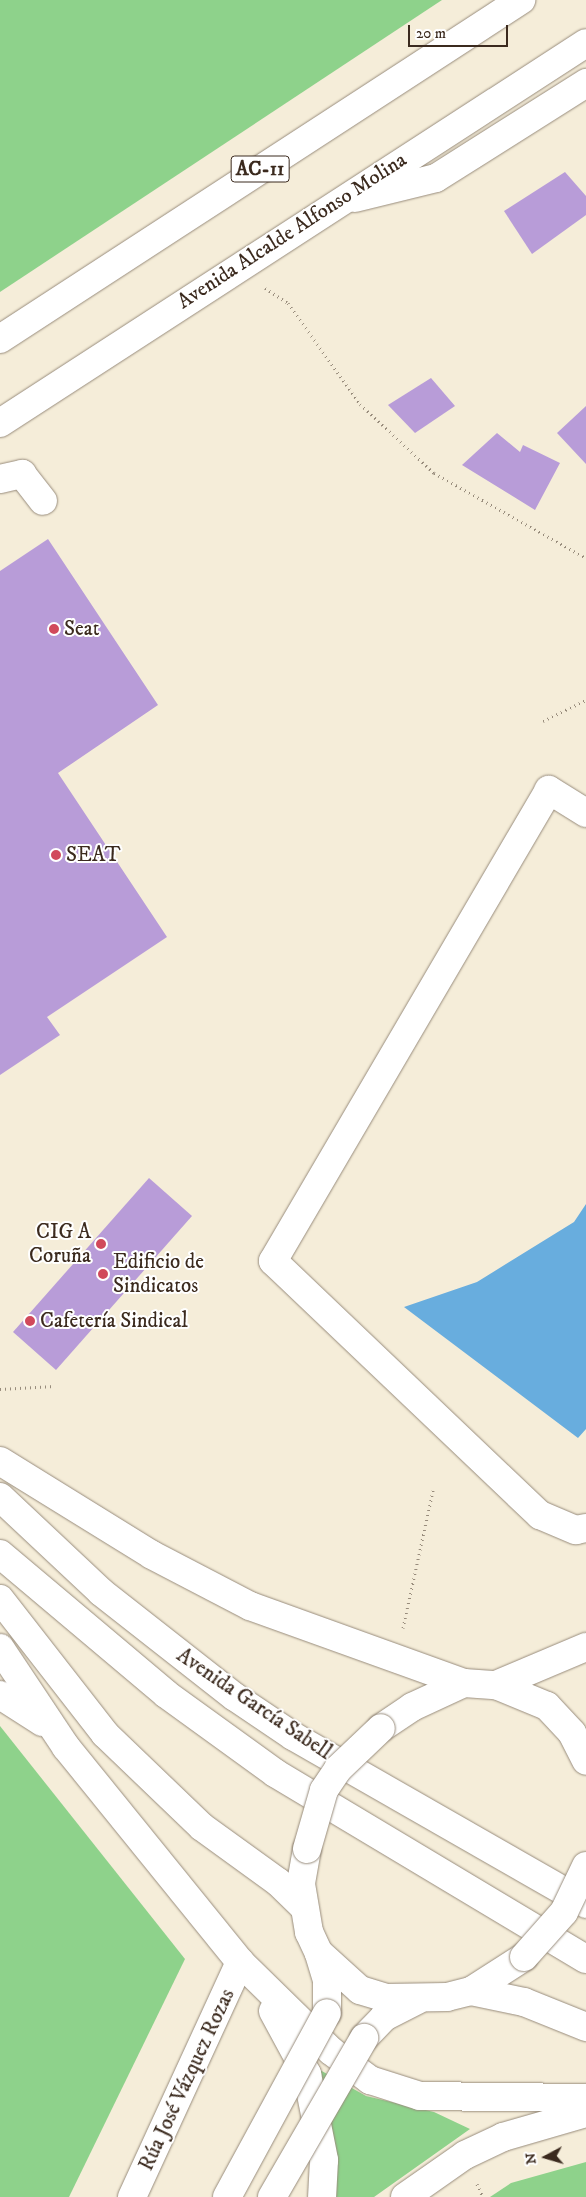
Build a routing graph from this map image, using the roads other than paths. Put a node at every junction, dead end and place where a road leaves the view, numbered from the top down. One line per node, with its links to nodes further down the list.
1 (521, 0): 5 (main road, AC-11)
2 (586, 43): 4 (main road, Avenida Alcalde Alfonso Molina)
3 (586, 83): 4 (main road)
4 (334, 203): 6 (main road, Avenida Alcalde Alfonso Molina)
5 (0, 339)
6 (0, 423)
7 (0, 480): 8 (main road)
8 (44, 500)
9 (586, 814): 12 (main road)
10 (0, 1461): 17 (main road)
11 (0, 1497): 23 (main road, Avenida García Sabell)
12 (586, 1528)
13 (0, 1554): 26 (main road, Avenida García Sabell)
14 (0, 1599): 24 (main road)
15 (586, 1647): 18 (main road)
16 (0, 1648): 20 (main road)
17 (464, 1683): 18 (main road); 24 (main road, bridge)
18 (496, 1685): 21 (main road)
19 (0, 1695): 20 (main road)
20 (66, 1747): 27 (main road)
21 (586, 1761)
22 (586, 1866): 28 (main road, bridge)
23 (586, 1904)
24 (302, 1906): 25 (main road)
25 (319, 1953): 29 (main road); 34 (main road, bridge)
26 (586, 1958)
27 (240, 1962): 31 (main road); 33 (main road, Rúa José Vázquez Rozas); 36 (main road)
28 (472, 1991): 29 (main road); 30 (main road)
29 (418, 2000): 35 (main road, bridge)
30 (586, 2027)
31 (586, 2098)
32 (586, 2113): 37 (main road)
33 (132, 2197)
34 (226, 2197)
35 (272, 2197)
36 (322, 2197)
37 (405, 2197)

